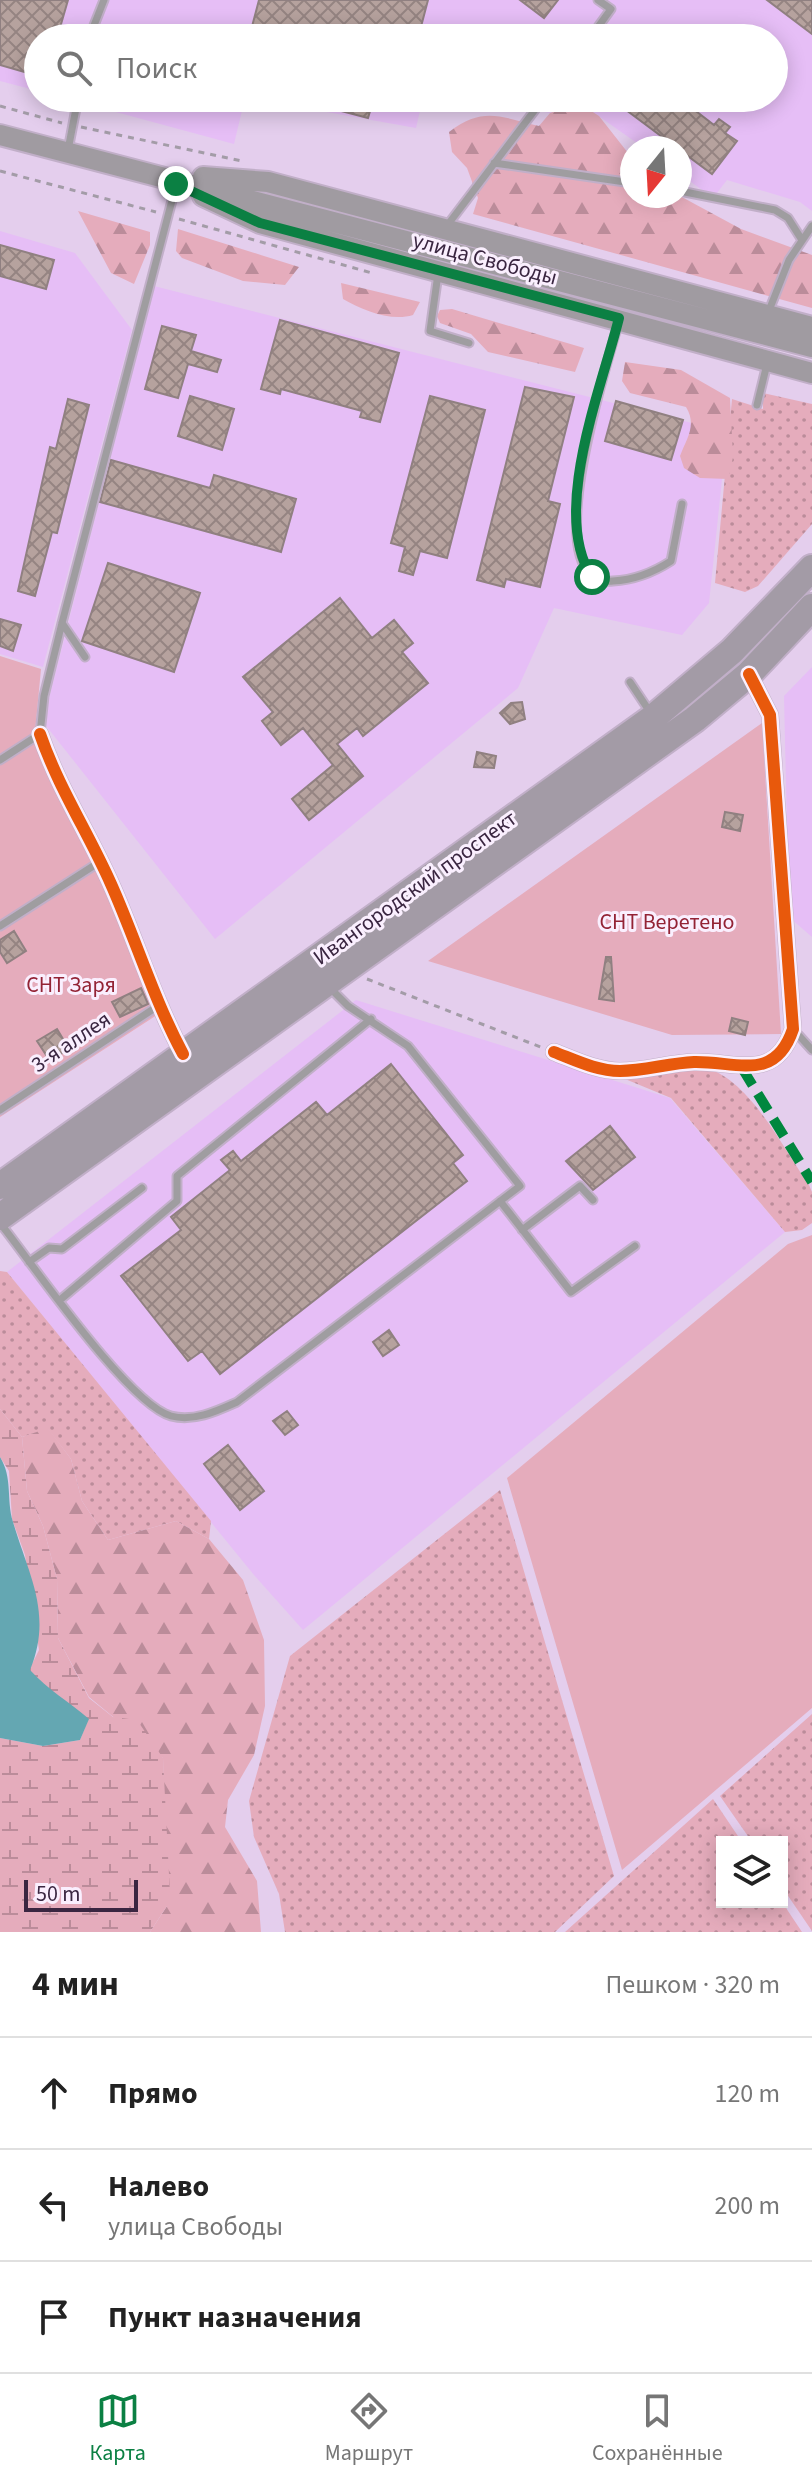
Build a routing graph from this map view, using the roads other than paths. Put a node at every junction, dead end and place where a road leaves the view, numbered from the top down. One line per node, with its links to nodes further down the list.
1 (104, 0): 3 (lane)
2 (598, 0): 4 (lane)
3 (95, 24)
4 (600, 24)
5 (76, 112): 8 (lane)
6 (533, 112): 9 (lane)
7 (0, 135): 8 (main road, улица Свободы)
8 (68, 152): 10 (main road, улица Свободы)
9 (494, 163): 11 (lane); 15 (lane)
10 (152, 173): 12 (main road, улица Свободы); 15 (main road, улица Свободы); 22 (main road, улица Свободы)
11 (620, 181)
12 (176, 184): 17 (main road, улица Свободы); 29 (lane)
13 (692, 193): 16 (lane)
14 (812, 226): 16 (lane)
15 (446, 227): 18 (main road, улица Свободы)
16 (802, 240): 18 (lane)
17 (438, 271): 19 (main road, улица Свободы); 21 (lane)
18 (768, 314): 20 (main road, улица Свободы)
19 (619, 318): 23 (main road, улица Свободы); 26 (lane)
20 (812, 327)
21 (469, 343)
22 (812, 347)
23 (768, 360): 24 (main road, улица Свободы); 25 (lane)
24 (812, 373)
25 (757, 405)
26 (682, 504)
27 (812, 568): 33 (highway, Ивангородский проспект)
28 (812, 607): 31 (highway, Ивангородский проспект)
29 (62, 623): 30 (lane); 34 (lane)
30 (85, 657)
31 (749, 674): 38 (highway, Ивангородский проспект); 41 (street)
32 (630, 682): 33 (lane)
33 (654, 717): 44 (highway, Ивангородский проспект)
34 (40, 734): 35 (lane); 36 (street)
35 (0, 760)
36 (101, 861): 37 (lane); 39 (street)
37 (0, 926)
38 (326, 983): 40 (lane); 50 (highway, Ивангородский проспект)
39 (161, 1004): 44 (street); 45 (lane, 3-я аллея)
40 (371, 1019): 49 (lane); 54 (lane)
41 (793, 1029): 42 (lane); 43 (street)
42 (812, 1050)
43 (554, 1052)
44 (183, 1054): 46 (highway, Ивангородский проспект)
45 (0, 1110)
46 (0, 1186)
47 (142, 1188): 53 (lane)
48 (593, 1200): 51 (lane)
49 (500, 1201): 51 (lane); 54 (lane)
50 (0, 1220): 53 (lane)
51 (522, 1230): 52 (lane)
52 (635, 1246)
53 (29, 1262): 54 (lane)
54 (60, 1300)

